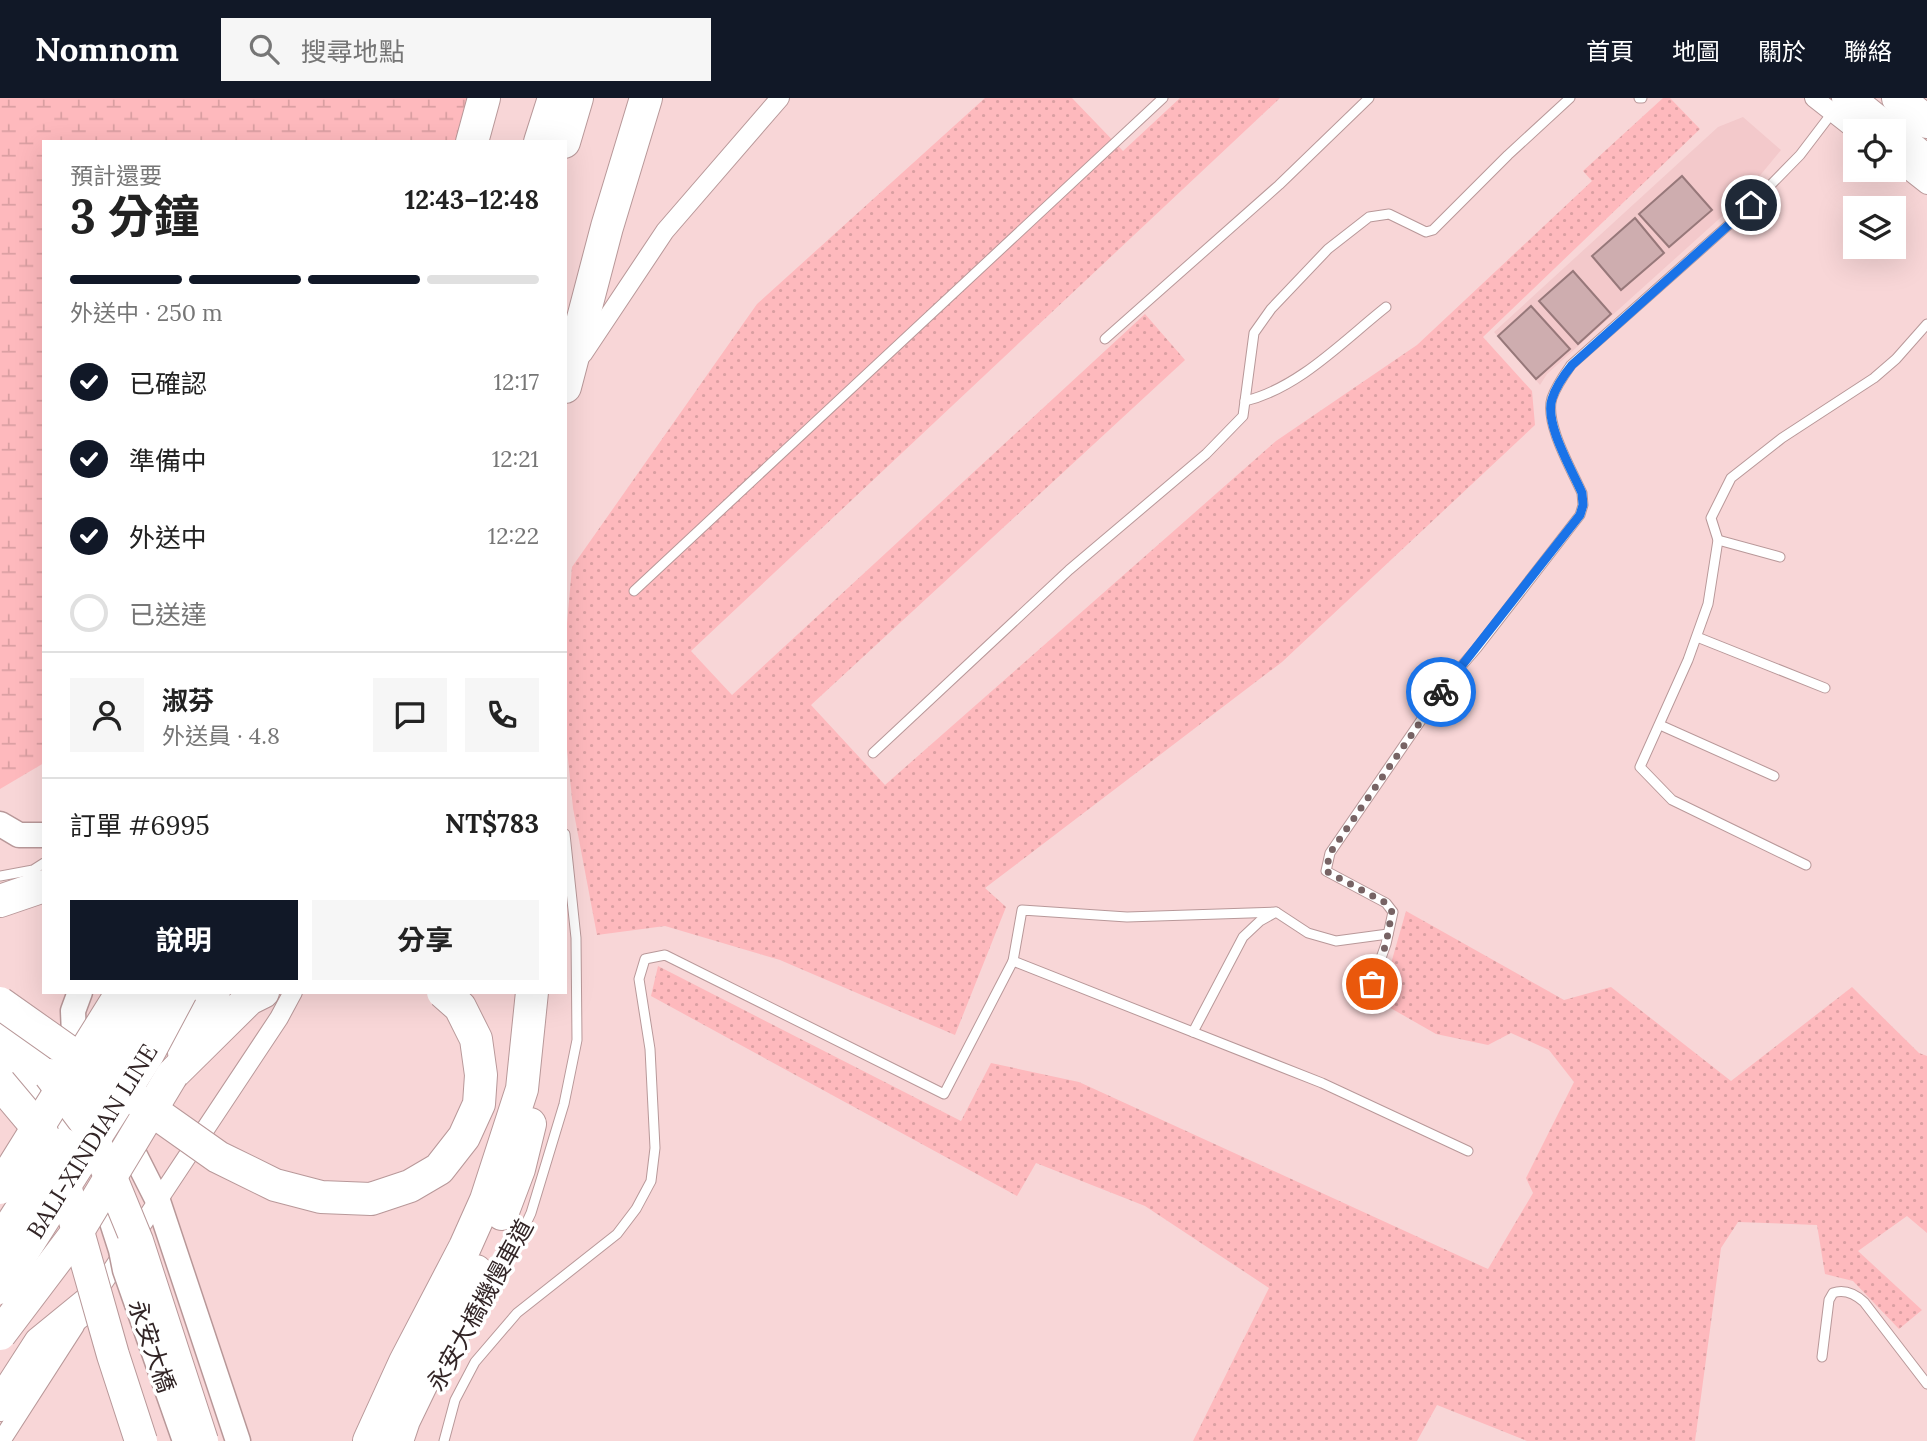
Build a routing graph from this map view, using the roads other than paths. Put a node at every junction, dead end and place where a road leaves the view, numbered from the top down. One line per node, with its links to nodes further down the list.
1 (554, 98): 15 (highway)
2 (577, 98): 16 (highway)
3 (646, 98): 21 (highway)
4 (780, 98): 27 (street)
5 (1163, 98): 31 (lane)
6 (1369, 98): 25 (lane)
7 (1570, 98): 28 (lane)
8 (1814, 98): 11 (street)
9 (1898, 98): 13 (highway)
10 (483, 99): 14 (highway)
11 (1840, 105): 12 (highway); 46 (lane)
12 (1866, 119)
13 (1927, 122)
14 (471, 140)
15 (541, 140)
16 (565, 140)
17 (1906, 145): 18 (highway)
18 (1927, 162)
19 (1906, 168): 20 (street)
20 (1927, 185)
21 (607, 227): 23 (highway); 26 (highway)
22 (1386, 307): 28 (lane)
23 (567, 316)
24 (1927, 324): 29 (lane)
25 (1105, 339)
26 (567, 381)
27 (567, 385)
28 (1245, 401): 35 (lane)
29 (1718, 540): 30 (lane); 32 (lane)
30 (1780, 557)
31 (634, 591)
32 (1697, 637): 33 (lane); 34 (lane)
33 (1825, 688)
34 (1660, 725): 36 (lane); 41 (lane)
35 (873, 753)
36 (1774, 776)
37 (0, 824): 38 (street)
38 (42, 835)
39 (567, 853): 78 (lane, 永安大橋機慢車道)
40 (42, 864): 42 (lane)
41 (1805, 865)
42 (0, 876)
43 (42, 887): 44 (highway)
44 (0, 901)
45 (1276, 912): 46 (lane); 47 (lane); 61 (lane)
46 (1388, 934): 59 (lane)
47 (1013, 961): 61 (lane); 89 (lane)
48 (79, 994): 70 (street)
49 (121, 994): 69 (highway, bridge)
50 (152, 994): 71 (highway, BALI-XINDIAN LINE, bridge)
51 (180, 994): 73 (highway, BALI-XINDIAN LINE, bridge)
52 (213, 994): 64 (highway)
53 (259, 994): 64 (highway)
54 (292, 994): 70 (street)
55 (445, 994): 58 (highway, bridge)
56 (532, 994): 80 (highway)
57 (544, 994): 80 (highway)
58 (0, 1003)
59 (1366, 1003)
60 (0, 1031): 63 (street, 永安大橋)
61 (1193, 1032): 67 (lane)
62 (0, 1056): 66 (street, 永安大橋)
63 (50, 1074): 72 (street, 永安大橋, bridge); 86 (highway, bridge)
64 (172, 1075): 75 (highway, bridge)
65 (0, 1083): 83 (highway, bridge)
66 (70, 1138): 72 (street, 永安大橋, bridge); 84 (highway, bridge)
67 (1468, 1151)
68 (0, 1157): 74 (street)
69 (0, 1188)
70 (158, 1201): 74 (street); 87 (street)
71 (0, 1242)
72 (121, 1250): 85 (street, 永安大橋, bridge)
73 (0, 1288)
74 (89, 1303): 79 (highway); 81 (street); 82 (street)
75 (0, 1334)
76 (1822, 1357): 77 (lane)
77 (1927, 1384)
78 (434, 1387)
79 (0, 1405)
80 (388, 1435): 88 (lane)
81 (1, 1441)
82 (135, 1441)
83 (141, 1441)
84 (164, 1441)
85 (185, 1441)
86 (202, 1441)
87 (238, 1441)
88 (406, 1441)
89 (444, 1441)

